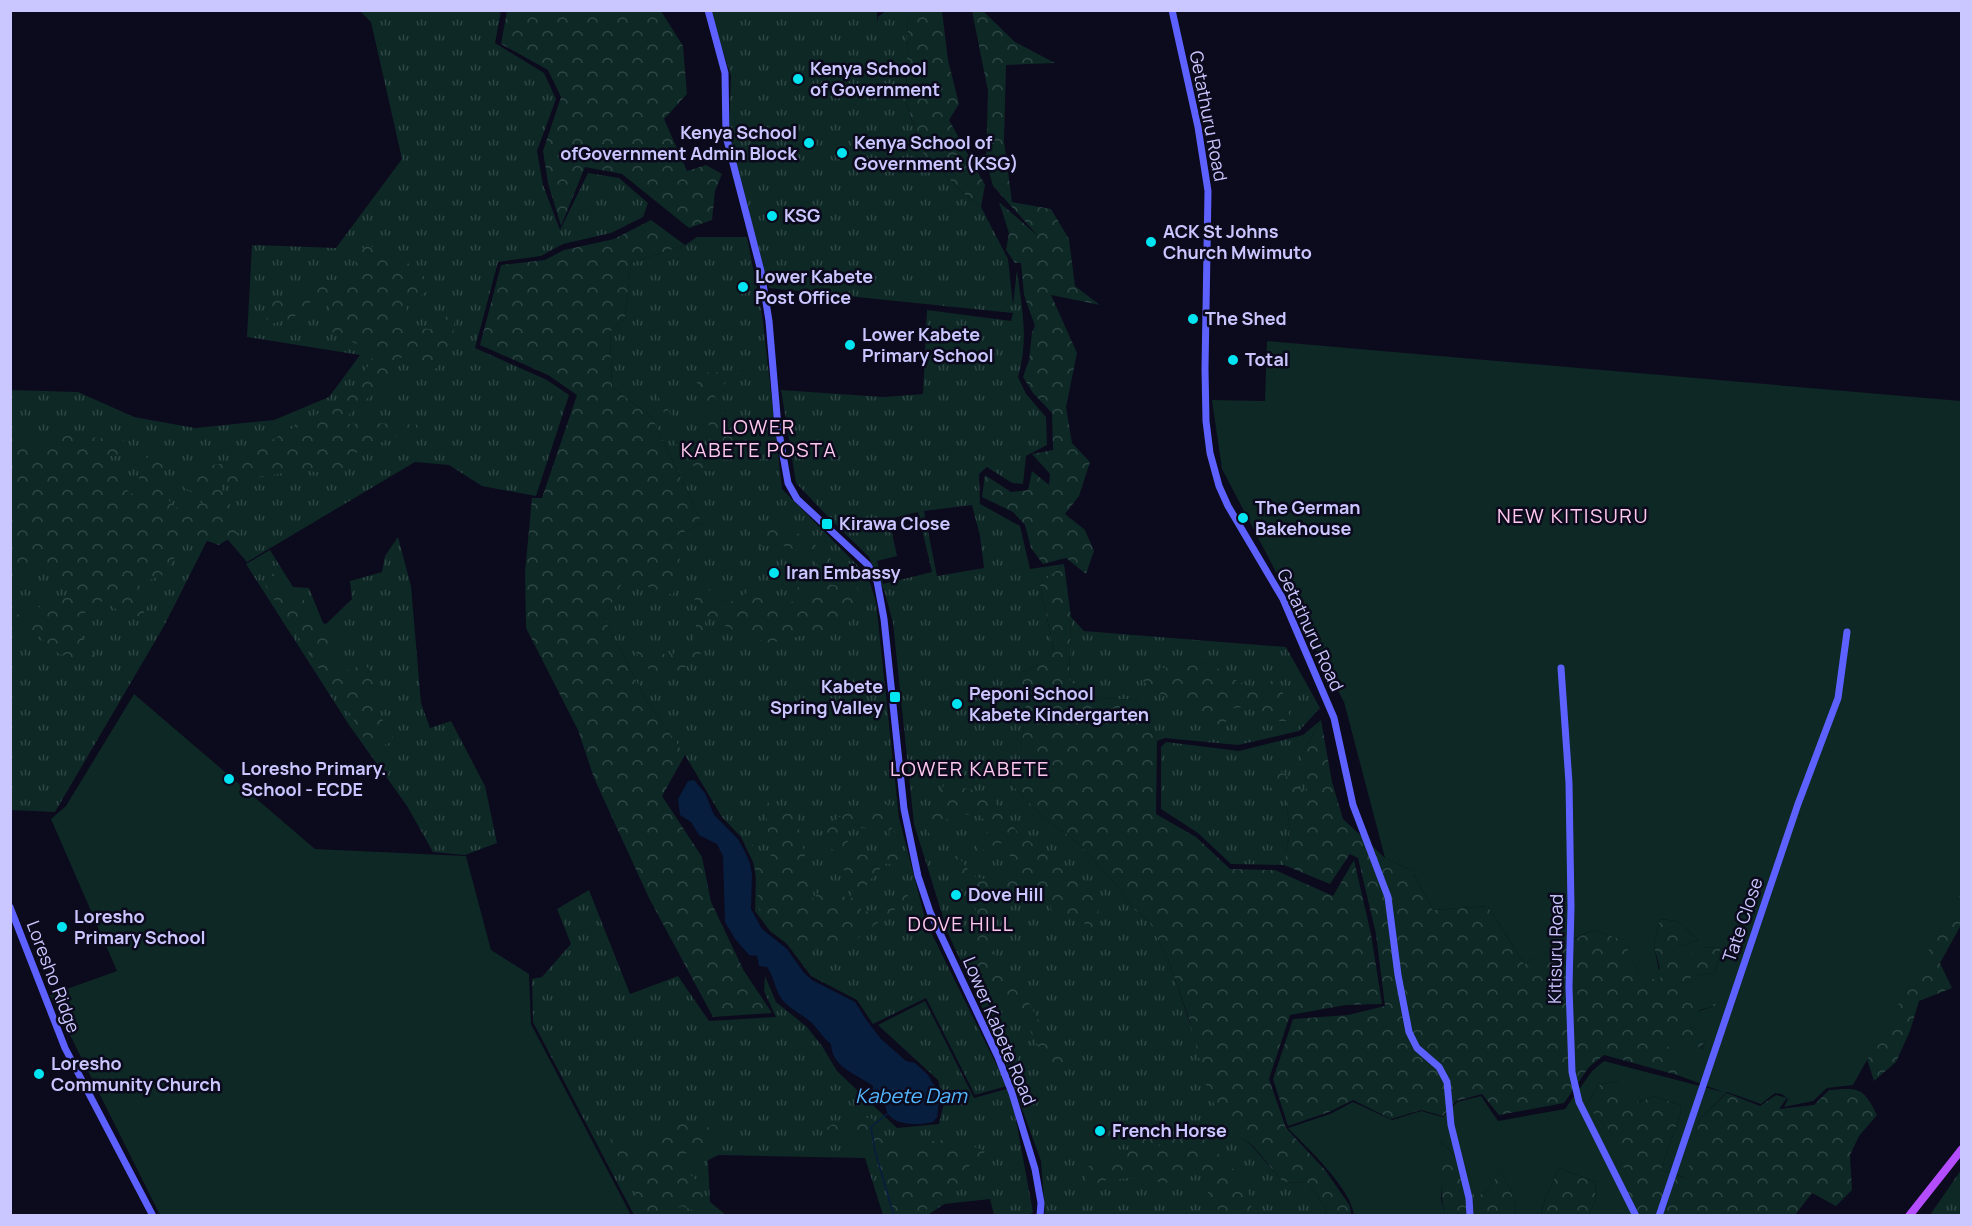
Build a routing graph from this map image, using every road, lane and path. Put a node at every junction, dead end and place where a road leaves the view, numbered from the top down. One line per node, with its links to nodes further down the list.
1 (708, 10): 8 (main road, Lower Kabete Road)
2 (1172, 10): 9 (main road, Getathuru Road)
3 (1847, 632): 11 (main road, Tate Close)
4 (1561, 668): 10 (main road, Kitisuru Road)
5 (10, 907): 7 (main road, Loresho Ridge)
6 (1962, 1149): 12 (main road)
7 (153, 1215)
8 (1040, 1215)
9 (1470, 1215)
10 (1636, 1215)
11 (1659, 1215)
12 (1909, 1215)

